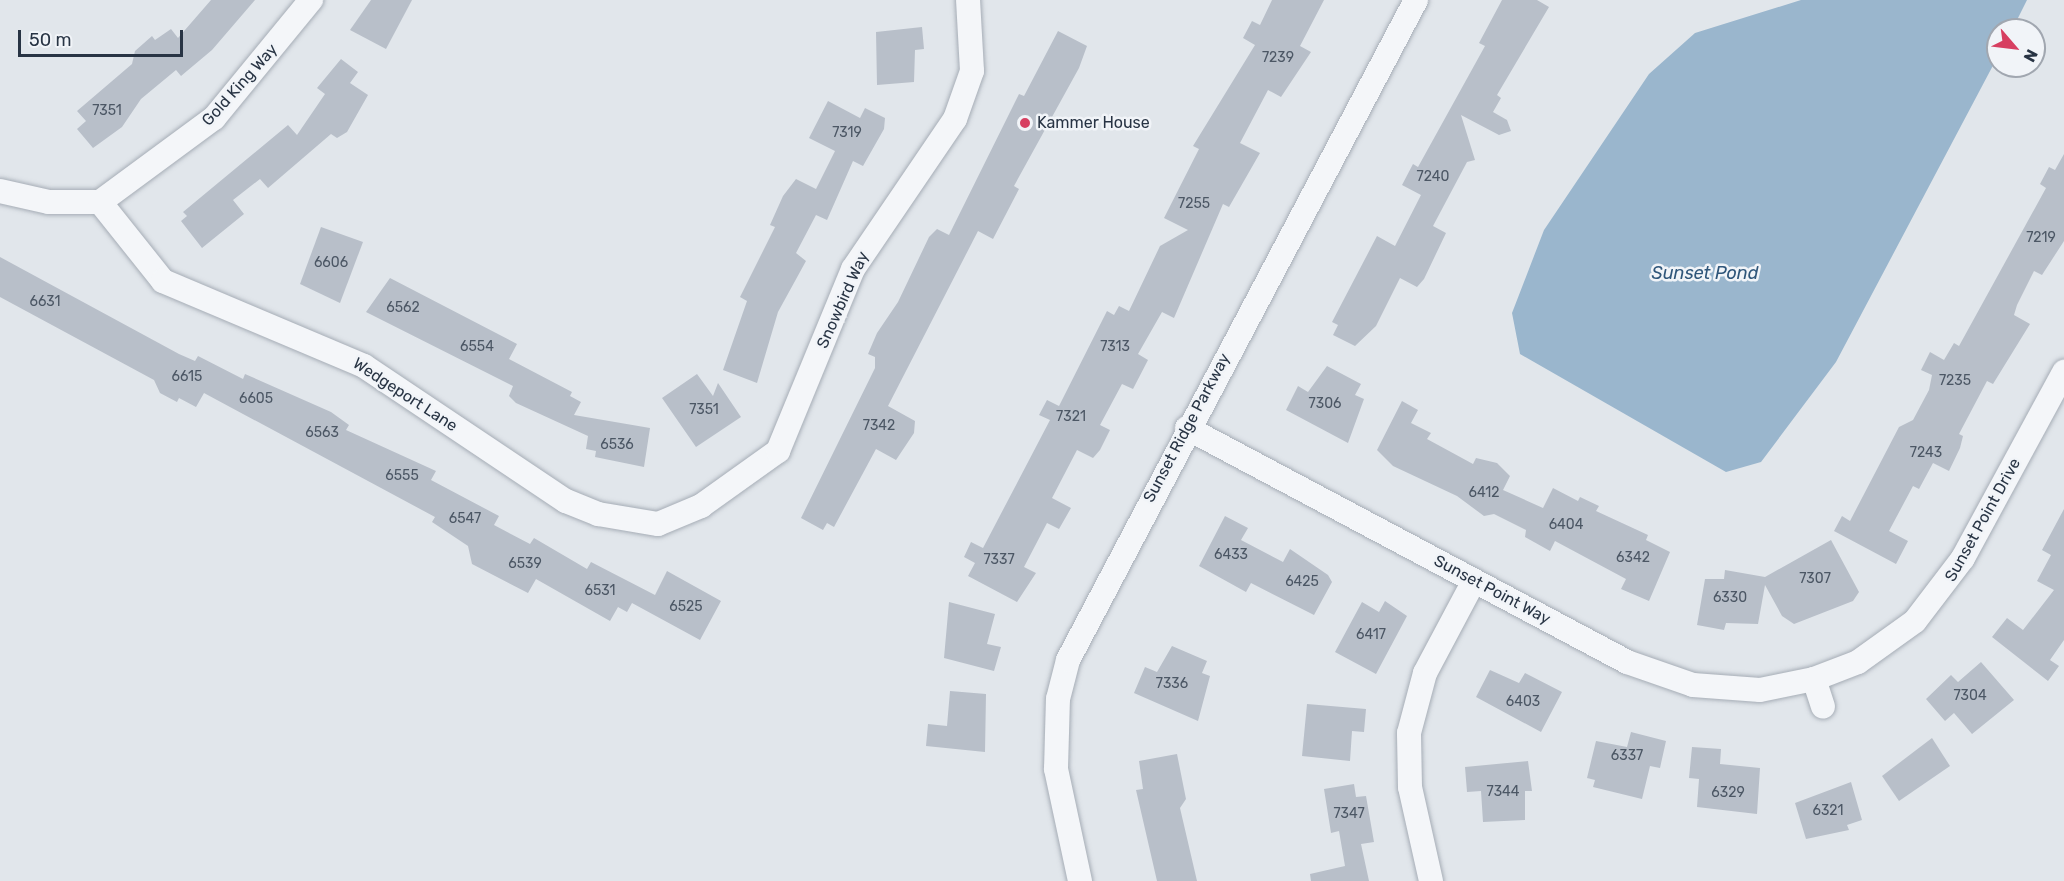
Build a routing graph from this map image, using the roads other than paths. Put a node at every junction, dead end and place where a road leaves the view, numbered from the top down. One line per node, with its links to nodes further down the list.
1 (311, 0): 5 (street, Gold King Way)
2 (1416, 0): 7 (street, Sunset Ridge Parkway)
3 (968, 2): 8 (street, Snowbird Way)
4 (0, 191): 5 (street)
5 (100, 202): 8 (street, Wedgeport Lane)
6 (2064, 372): 10 (street, Sunset Point Drive)
7 (1187, 428): 9 (street, Sunset Point Way); 12 (street, Sunset Ridge Parkway)
8 (700, 506)
9 (1474, 581): 10 (street, Sunset Point Way); 13 (street)
10 (1814, 680): 11 (street)
11 (1822, 707)
12 (1080, 881)
13 (1431, 881)

